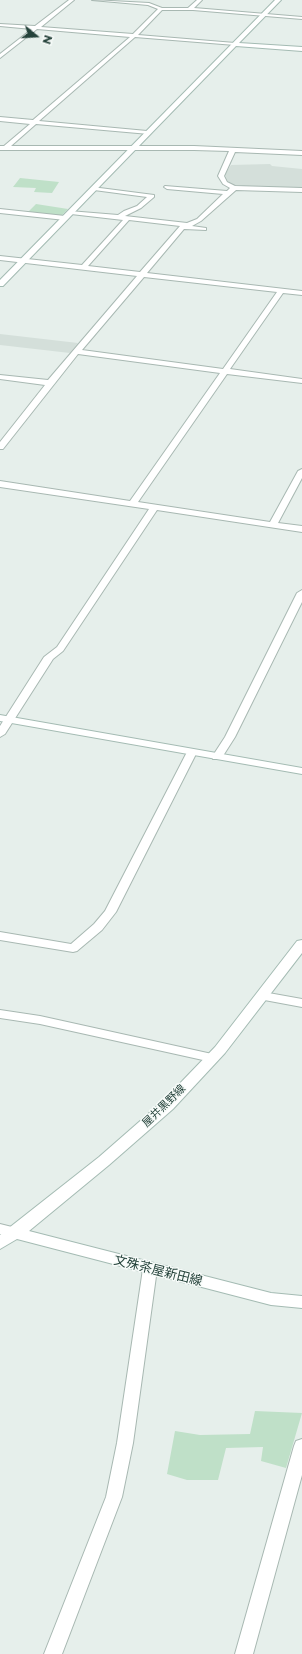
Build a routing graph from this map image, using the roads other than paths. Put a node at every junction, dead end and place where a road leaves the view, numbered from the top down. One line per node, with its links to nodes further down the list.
1 (72, 0): 12 (street)
2 (94, 0): 5 (street)
3 (200, 0): 7 (street)
4 (278, 0): 8 (street)
5 (147, 2): 6 (street)
6 (161, 9): 7 (street); 13 (street)
7 (189, 9): 8 (street)
8 (262, 17): 9 (street); 10 (street); 14 (street)
9 (302, 18)
10 (302, 22)
11 (0, 25): 12 (street)
12 (37, 28): 13 (street); 16 (street)
13 (133, 36): 14 (street); 18 (street)
14 (235, 44): 15 (street); 19 (street)
15 (302, 49)
16 (0, 56)
17 (0, 119): 18 (street)
18 (35, 122): 19 (street); 21 (street)
19 (147, 133): 20 (street)
20 (133, 147): 21 (street); 22 (street); 26 (street)
21 (3, 148): 23 (street)
22 (234, 149): 24 (street); 27 (street)
23 (0, 152)
24 (302, 153)
25 (167, 187): 29 (street)
26 (94, 188): 31 (street); 32 (street)
27 (234, 188): 28 (street); 29 (street)
28 (302, 190)
29 (228, 193): 35 (street)
30 (0, 211): 33 (street)
31 (71, 212): 32 (street); 33 (street)
32 (120, 217): 34 (street)
33 (64, 218): 38 (street)
34 (128, 218): 35 (street); 39 (street)
35 (183, 226): 36 (street); 40 (street)
36 (204, 229)
37 (0, 258): 38 (street)
38 (23, 260): 39 (street); 41 (street)
39 (84, 267): 40 (street)
40 (143, 274): 42 (street); 44 (street)
41 (0, 284)
42 (282, 290): 43 (street); 45 (street)
43 (302, 292)
44 (78, 352): 45 (street); 48 (street)
45 (224, 371): 47 (street); 52 (street)
46 (0, 377): 48 (street)
47 (302, 381)
48 (50, 383): 49 (street)
49 (0, 447)
50 (302, 471): 54 (street)
51 (0, 484): 52 (street)
52 (132, 504): 53 (street)
53 (156, 507): 54 (street); 57 (street)
54 (272, 525): 55 (street)
55 (302, 529)
56 (302, 593): 60 (street)
57 (4, 719): 58 (street); 59 (street)
58 (0, 734)
59 (192, 752): 60 (street); 62 (street)
60 (217, 757): 61 (street)
61 (302, 771)
62 (0, 936)
63 (302, 944): 64 (street, 屋井黒野線)
64 (263, 996): 65 (street); 67 (street, 屋井黒野線)
65 (302, 1003)
66 (0, 1014): 67 (street)
67 (212, 1058): 68 (street, 屋井黒野線)
68 (7, 1231): 69 (street, 屋井黒野線); 70 (street, 文殊茶屋新田線)
69 (0, 1243)
70 (150, 1269): 71 (street, 文殊茶屋新田線); 73 (street)
71 (302, 1302)
72 (302, 1446): 74 (street)
73 (54, 1654)
74 (244, 1654)

